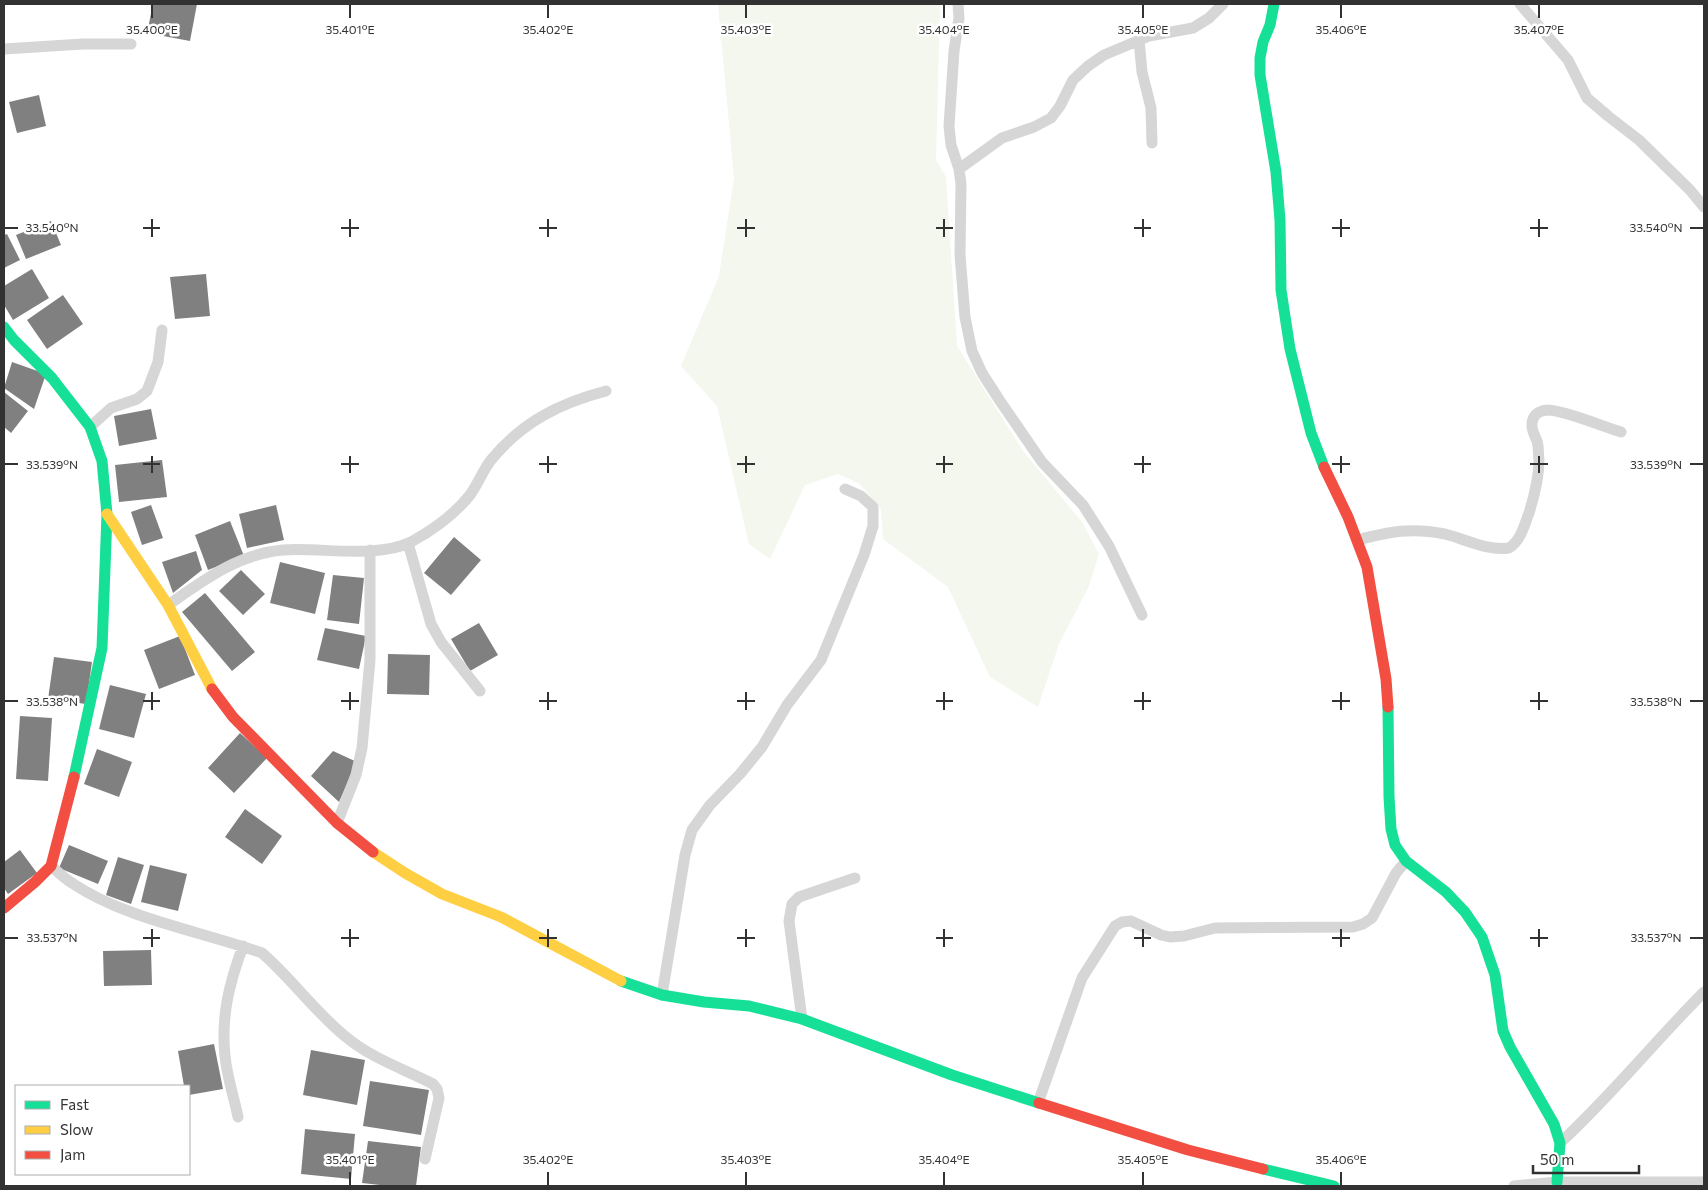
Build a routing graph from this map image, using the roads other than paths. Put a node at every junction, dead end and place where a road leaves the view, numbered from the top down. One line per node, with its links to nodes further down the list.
1 (958, 4): 9 (street)
2 (1222, 4): 5 (street)
3 (1274, 4): 18 (street)
4 (1520, 4): 10 (street)
5 (1139, 40): 8 (street); 9 (street)
6 (131, 44): 7 (street)
7 (4, 49)
8 (1152, 143)
9 (959, 169): 22 (street)
10 (1704, 207)
11 (4, 327): 14 (street)
12 (162, 330): 14 (street)
13 (606, 391): 19 (street)
14 (90, 427): 17 (street)
15 (1621, 432): 18 (street)
16 (846, 489): 31 (street)
17 (107, 514): 21 (street); 26 (street)
18 (1357, 540): 25 (street)
19 (408, 543): 20 (street); 23 (street)
20 (370, 550): 21 (street); 24 (street)
21 (168, 605): 24 (street)
22 (1142, 614)
23 (480, 691)
24 (338, 823): 31 (street)
25 (1406, 861): 33 (street); 35 (street)
26 (50, 866): 28 (street); 29 (street)
27 (855, 878): 32 (street)
28 (4, 908)
29 (243, 946): 34 (street); 36 (street)
30 (1704, 992): 35 (street)
31 (662, 995): 32 (street)
32 (802, 1020): 33 (street)
33 (1038, 1103): 39 (street)
34 (238, 1117)
35 (1560, 1142): 37 (street)
36 (425, 1159)
37 (1557, 1182): 38 (street); 40 (street)
38 (1704, 1182)
39 (1332, 1186)
40 (1514, 1186)

